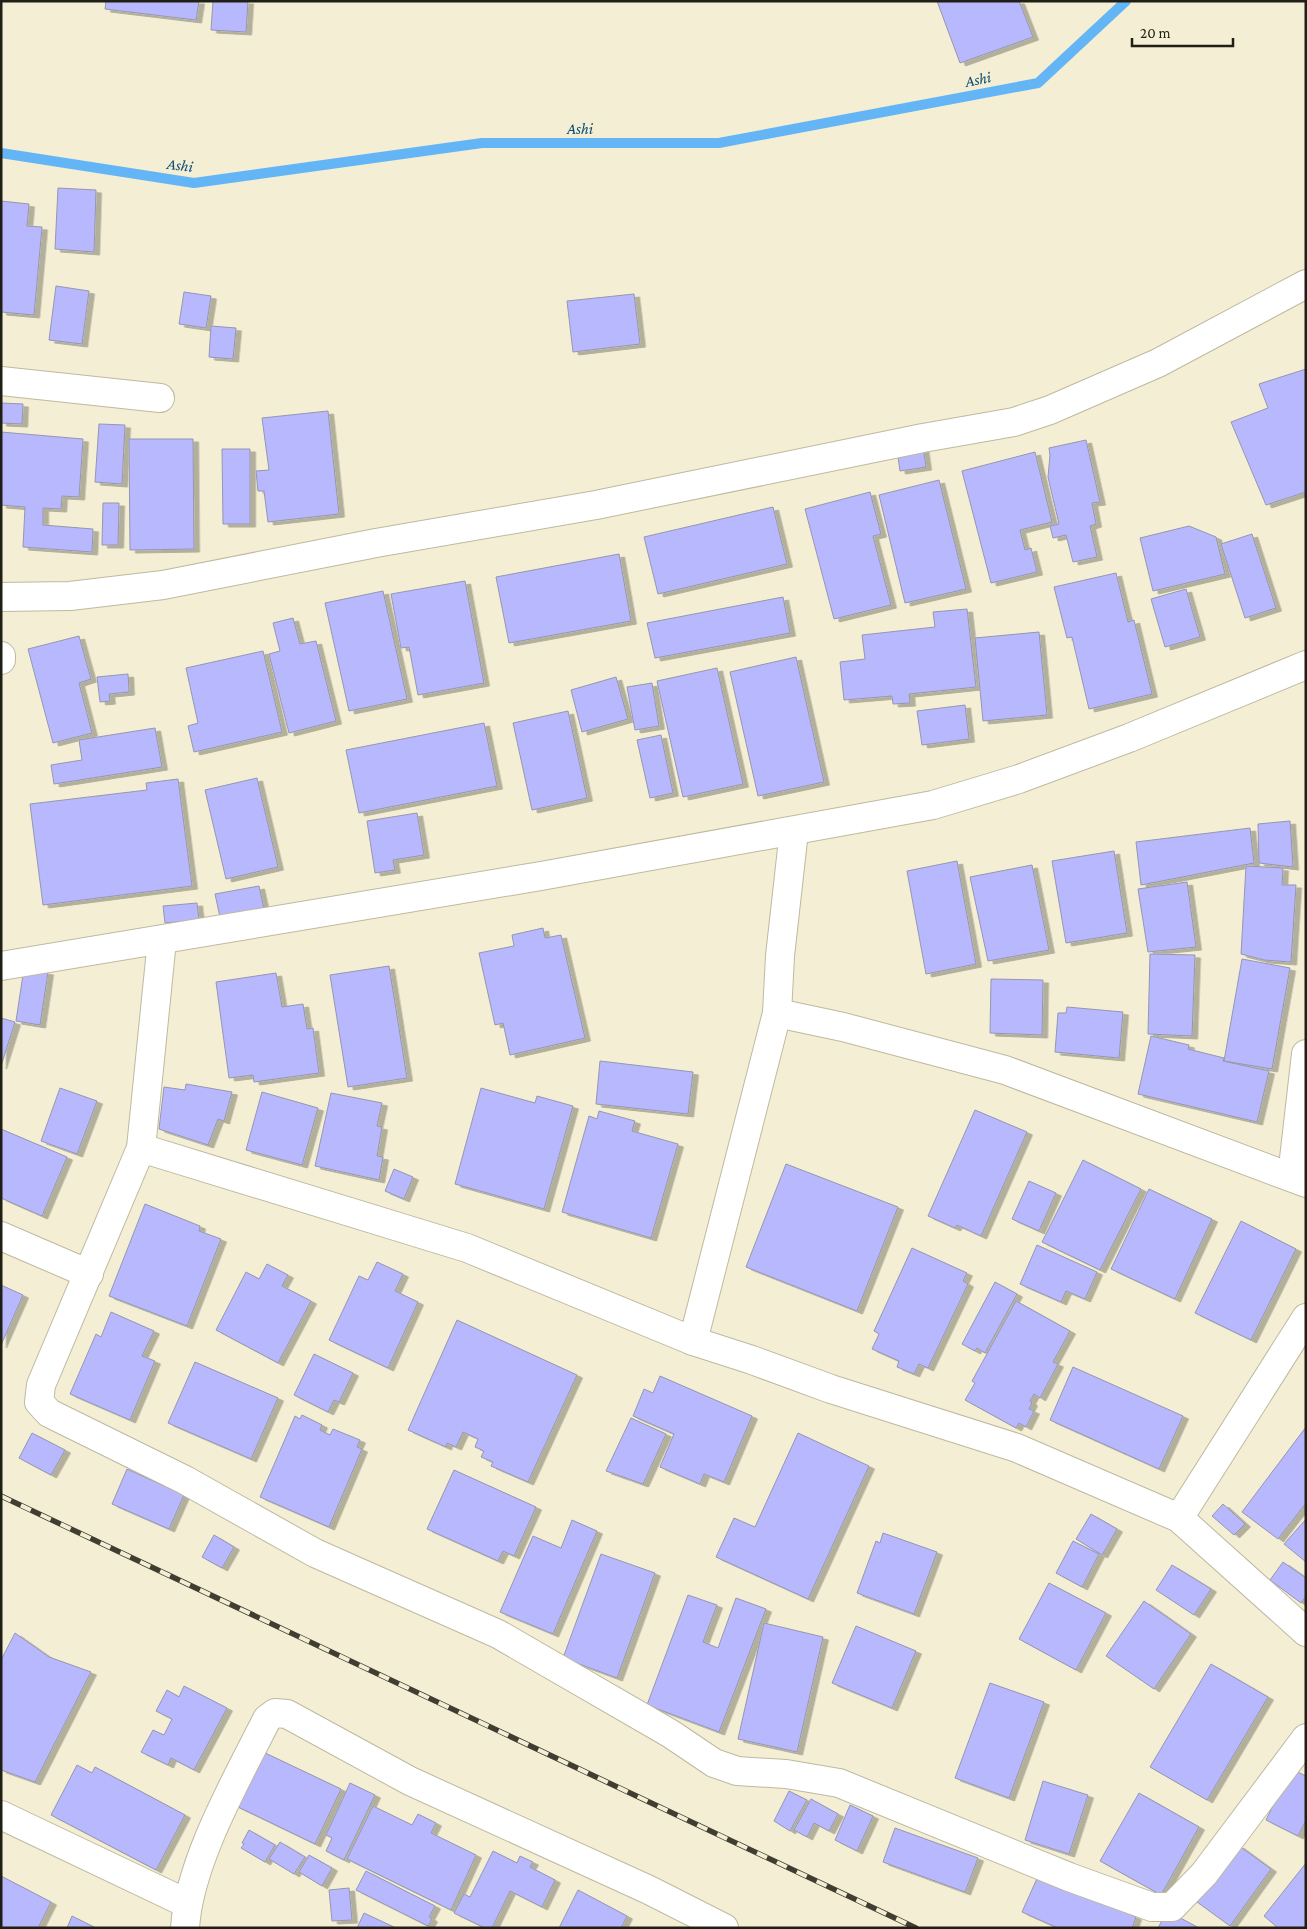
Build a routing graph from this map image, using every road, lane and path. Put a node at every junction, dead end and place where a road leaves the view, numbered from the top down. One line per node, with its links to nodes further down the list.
1 (1306, 284): 4 (street)
2 (1, 381): 3 (street)
3 (160, 398)
4 (1, 597)
5 (1306, 665): 6 (street)
6 (794, 831): 7 (street); 9 (street)
7 (162, 940): 8 (street); 11 (street)
8 (1, 966)
9 (777, 1013): 12 (street); 16 (street)
10 (1306, 1054): 12 (street)
11 (142, 1148): 14 (street); 16 (street)
12 (1299, 1180)
13 (1, 1236): 14 (street)
14 (88, 1274): 19 (street)
15 (1306, 1318): 17 (street)
16 (694, 1341): 17 (street)
17 (1179, 1518): 18 (street)
18 (1306, 1632)
19 (1306, 1738)
20 (1, 1814): 21 (street)
21 (186, 1916): 22 (street)
22 (724, 1928)

